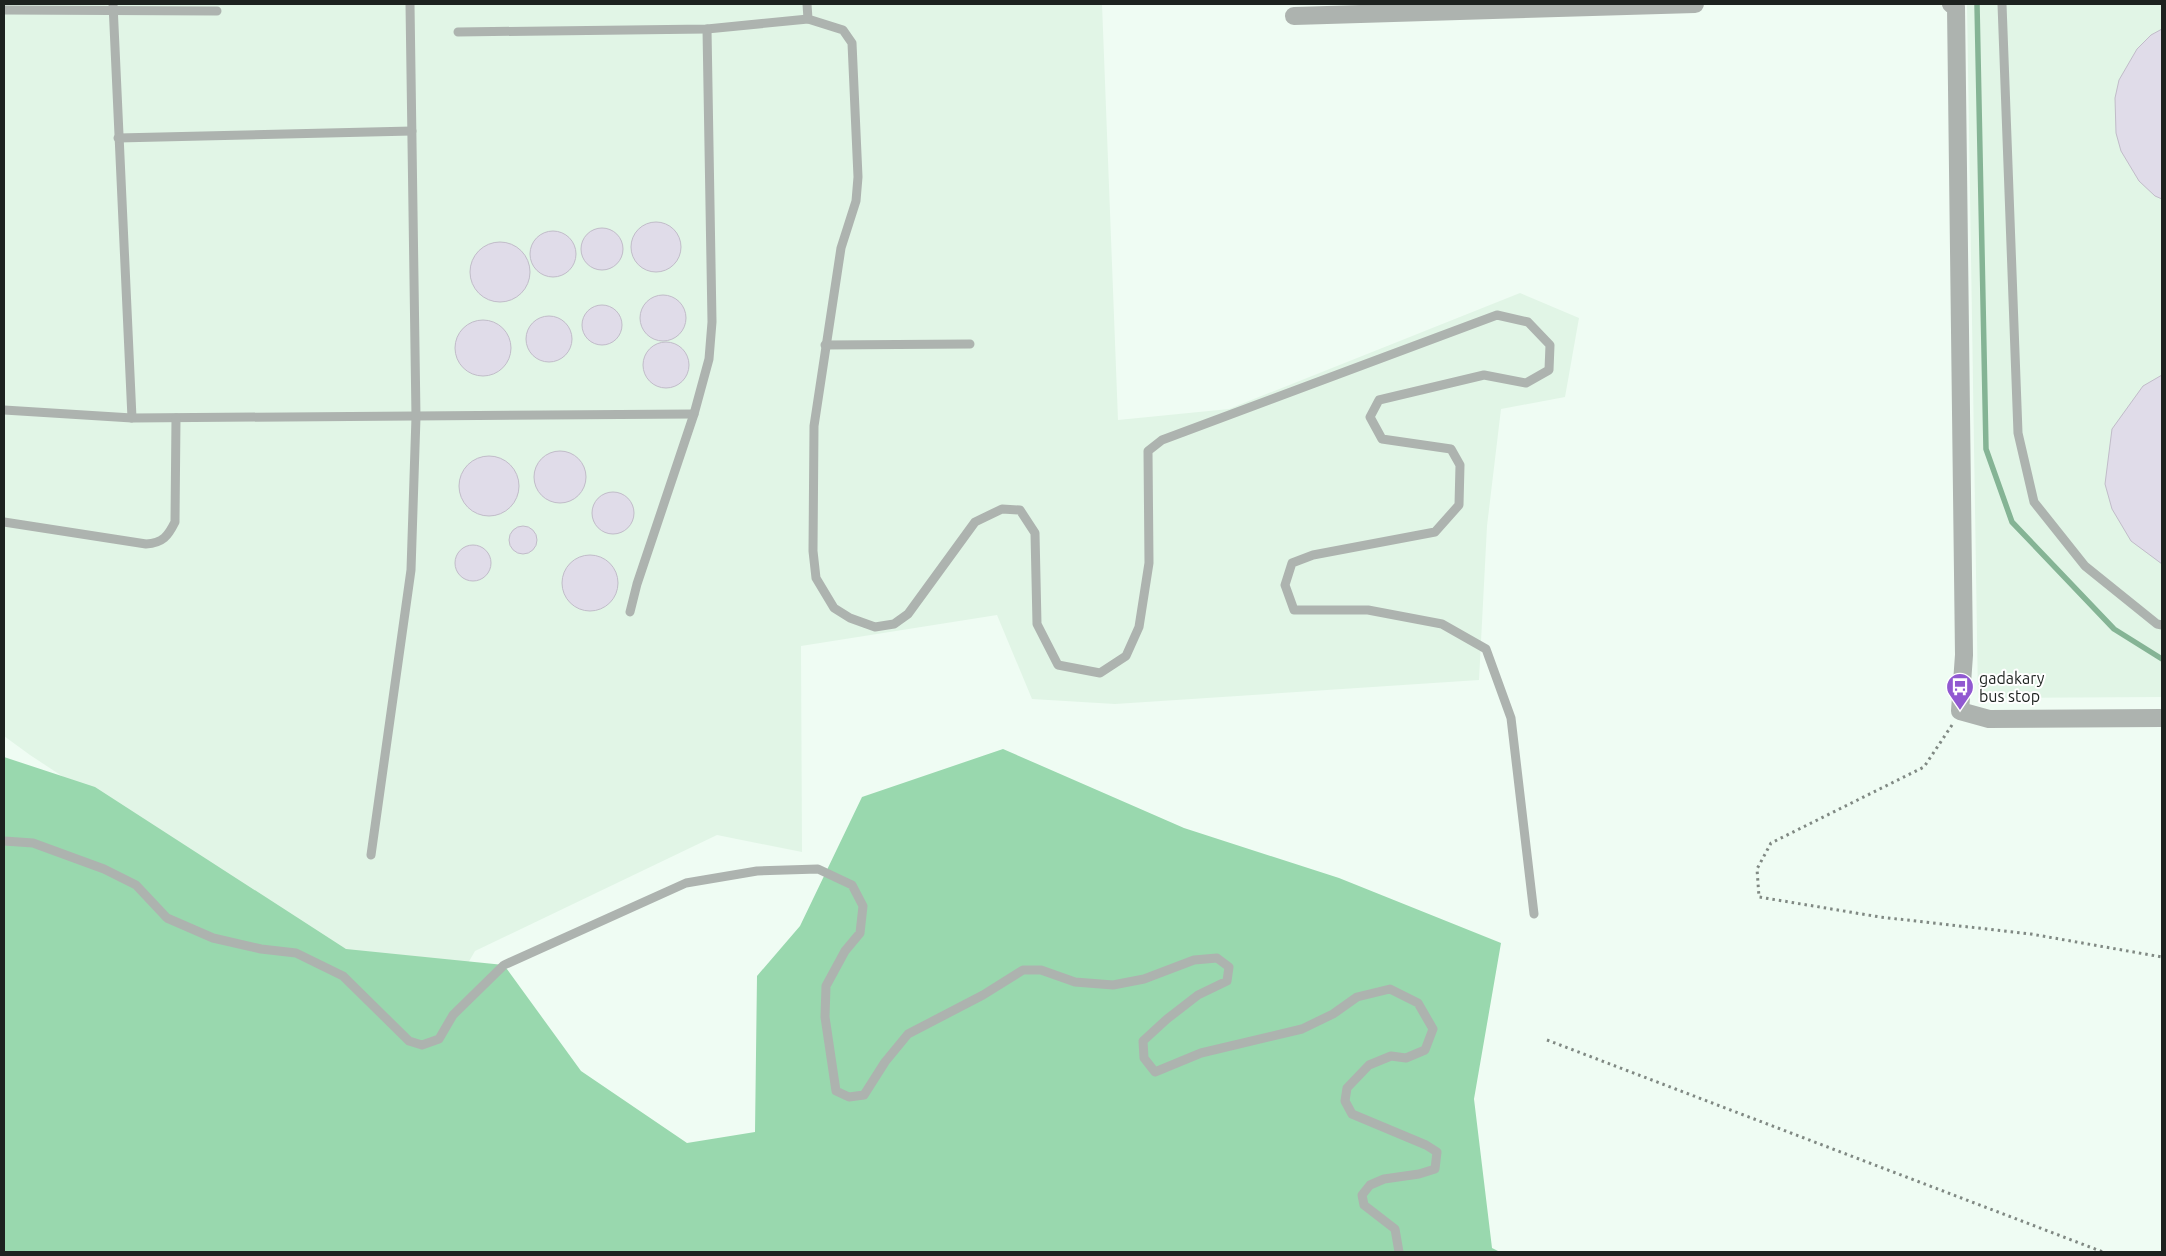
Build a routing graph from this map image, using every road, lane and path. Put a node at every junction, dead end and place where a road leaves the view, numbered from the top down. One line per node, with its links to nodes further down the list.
1 (410, 4): 13 (lane)
2 (807, 4): 10 (lane)
3 (1695, 4): 9 (street)
4 (1951, 4): 25 (street)
5 (2002, 4): 24 (lane)
6 (112, 7): 7 (lane); 8 (lane); 14 (lane)
7 (4, 10)
8 (217, 11)
9 (1294, 16)
10 (808, 19): 11 (lane); 16 (lane)
11 (706, 30): 12 (lane); 18 (lane)
12 (458, 32)
13 (412, 131): 14 (lane); 19 (lane)
14 (118, 138): 20 (lane)
15 (970, 344): 16 (lane)
16 (826, 345): 29 (lane)
17 (4, 410): 20 (lane)
18 (694, 414): 19 (lane); 23 (lane)
19 (416, 417): 21 (lane); 28 (lane)
20 (132, 418): 21 (lane)
21 (176, 418): 22 (lane)
22 (4, 522)
23 (630, 612)
24 (2162, 625)
25 (1960, 712): 26 (street); 30 (path)
26 (2162, 718)
27 (4, 841): 32 (lane)
28 (371, 855)
29 (1534, 914)
30 (2162, 957)
31 (1547, 1040): 33 (path)
32 (1399, 1252)
33 (2103, 1252)

